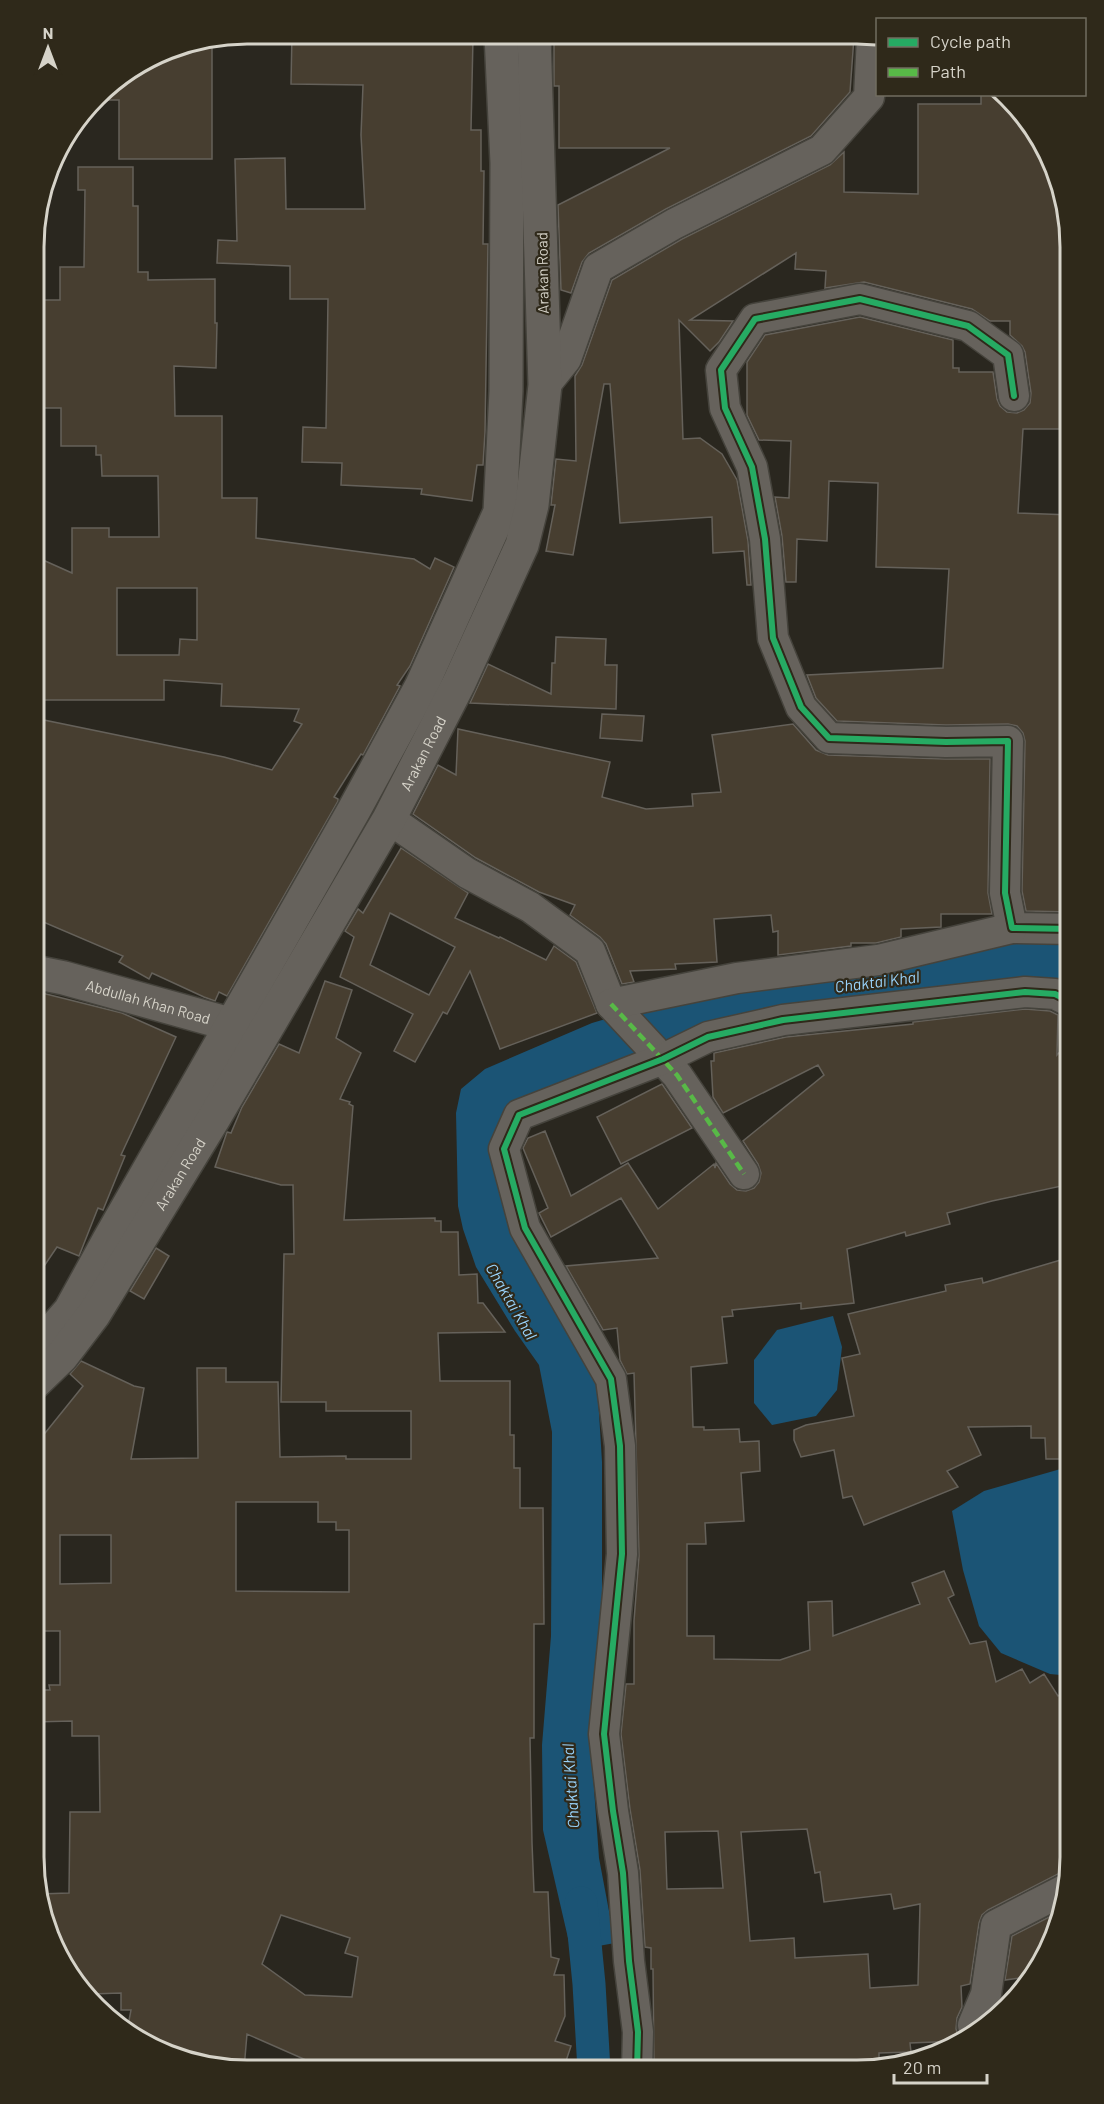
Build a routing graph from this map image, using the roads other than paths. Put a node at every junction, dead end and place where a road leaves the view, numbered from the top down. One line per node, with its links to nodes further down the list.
1 (501, 44): 12 (main road, Arakan Road)
2 (534, 44): 4 (main road, Arakan Road)
3 (872, 45): 4 (street)
4 (545, 385): 6 (main road, Arakan Road)
5 (1014, 396): 7 (street)
6 (389, 819): 11 (street); 13 (main road, Arakan Road)
7 (1012, 928): 8 (street); 11 (street)
8 (1060, 929)
9 (44, 974): 12 (main road, Abdullah Khan Road)
10 (1060, 996): 14 (street)
11 (611, 1004): 14 (street)
12 (231, 1025): 13 (main road, Abdullah Khan Road); 16 (main road, Arakan Road)
13 (263, 1033): 17 (main road, Arakan Road)
14 (659, 1056): 15 (street); 20 (street)
15 (744, 1174)
16 (44, 1341)
17 (44, 1373)
18 (1057, 1893): 19 (street)
19 (974, 2023)
20 (637, 2060)

